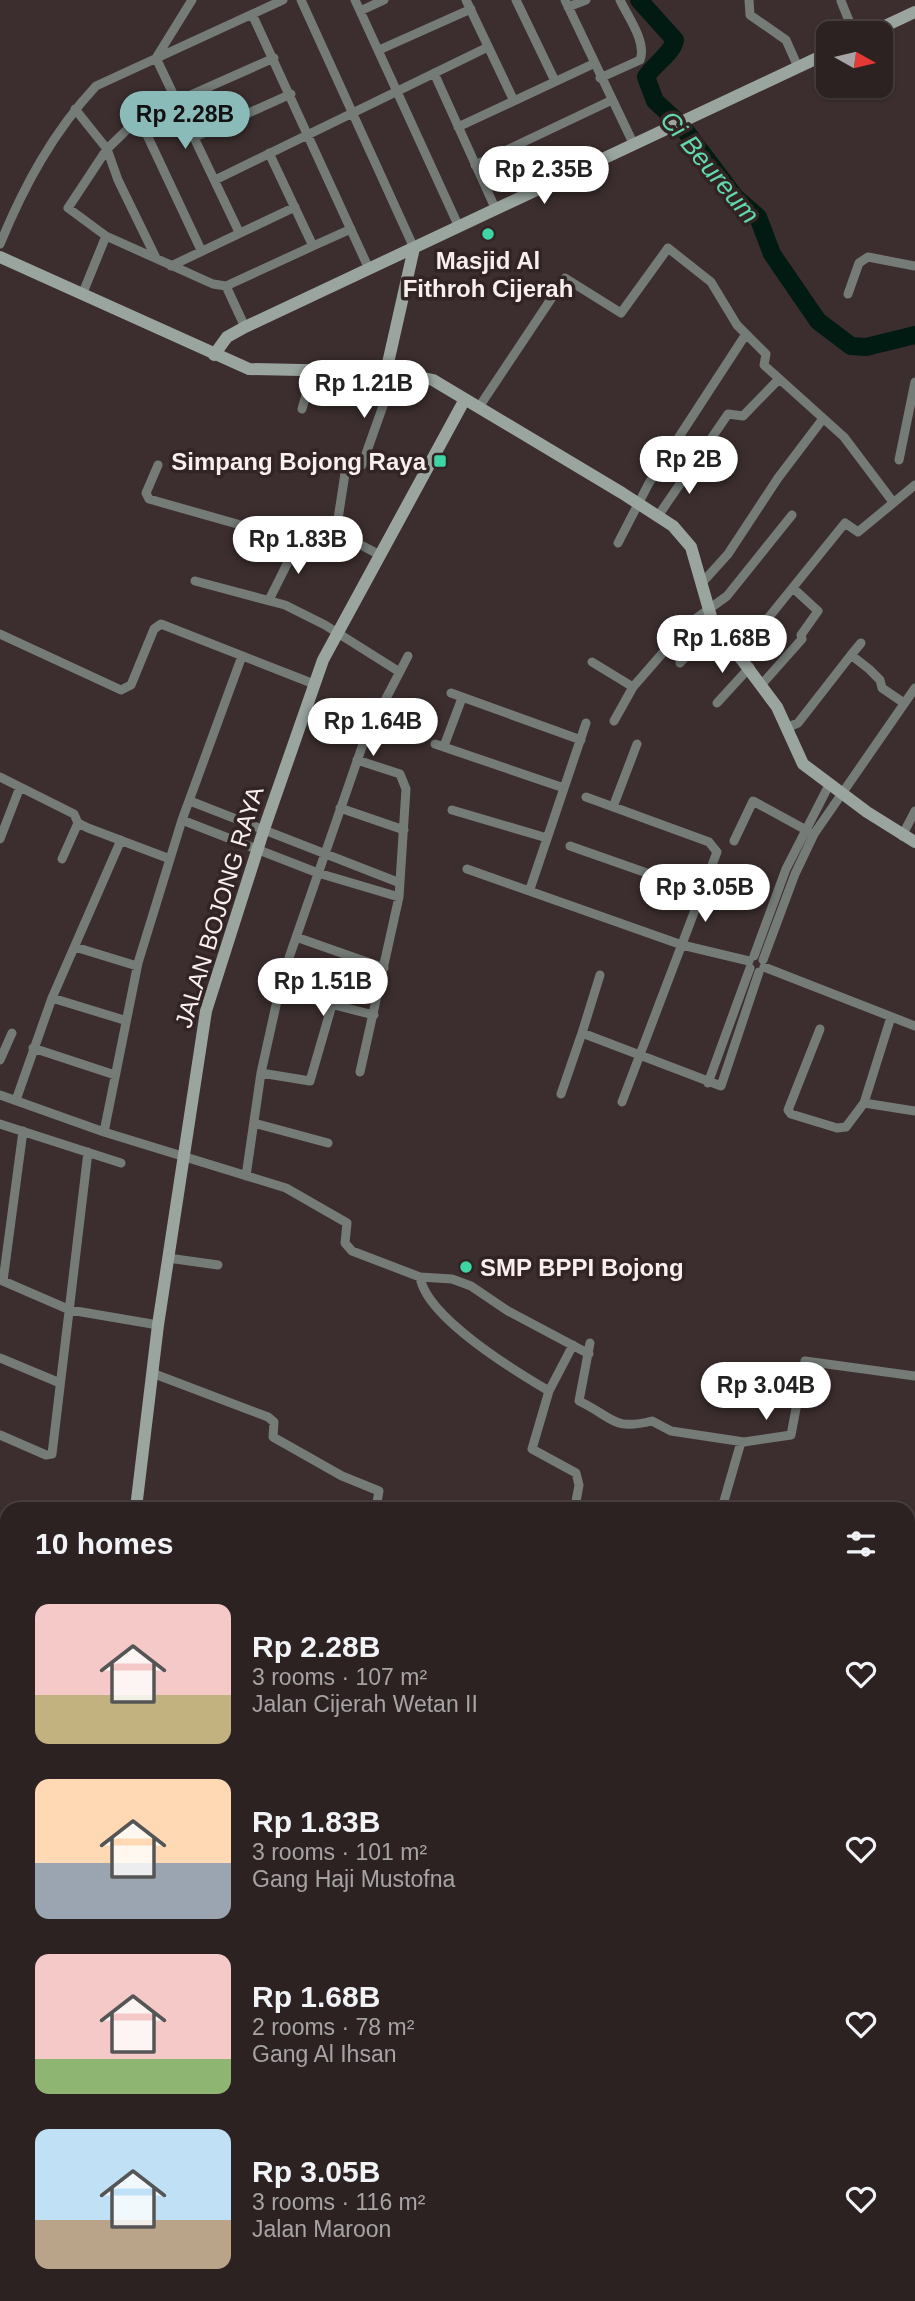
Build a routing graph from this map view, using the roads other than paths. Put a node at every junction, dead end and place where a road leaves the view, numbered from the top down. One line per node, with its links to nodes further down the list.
1 (192, 0): 20 (street)
2 (283, 0): 15 (street)
3 (301, 0): 34 (street)
4 (355, 0): 13 (street)
5 (384, 0): 13 (street)
6 (516, 0): 27 (street)
7 (586, 0): 11 (street)
8 (620, 0): 26 (street)
9 (749, 0): 24 (street)
10 (841, 1): 16 (street)
11 (567, 4): 23 (street)
12 (469, 5): 18 (street); 19 (street)
13 (360, 11): 19 (street)
14 (915, 12): 17 (main road)
15 (253, 14): 20 (street); 21 (street)
16 (849, 21)
17 (893, 22)
18 (488, 47): 25 (street); 31 (street)
19 (379, 50): 28 (street)
20 (156, 58): 30 (street); 33 (street)
21 (274, 58): 29 (street); 30 (street)
22 (816, 59): 24 (main road)
23 (593, 64): 26 (street); 27 (street)
24 (798, 67): 39 (main road)
25 (434, 73): 28 (street); 36 (street)
26 (600, 78): 32 (street)
27 (555, 81): 31 (street)
28 (398, 90): 34 (street); 46 (street)
29 (291, 94): 37 (street); 38 (street)
30 (176, 101): 35 (street); 38 (street)
31 (514, 101): 36 (street)
32 (610, 101): 39 (street); 42 (street)
33 (75, 109): 40 (street); 50 (street)
34 (353, 111): 37 (street); 52 (street)
35 (139, 118): 40 (street); 53 (street)
36 (458, 127): 42 (street)
37 (307, 134): 41 (street); 47 (street)
38 (195, 137): 43 (street)
39 (634, 145): 45 (main road)
40 (107, 149): 49 (street); 55 (street)
41 (270, 153): 43 (street); 44 (street)
42 (475, 165): 45 (street)
43 (215, 180): 48 (street)
44 (295, 207): 48 (street); 51 (street)
45 (496, 209): 46 (main road)
46 (459, 227): 52 (main road)
47 (351, 229): 51 (street); 58 (street)
48 (239, 232): 53 (street)
49 (107, 236): 55 (street); 61 (street)
50 (0, 244)
51 (313, 246): 59 (street)
52 (414, 248): 58 (main road); 66 (main road)
53 (201, 250): 56 (street)
54 (0, 257): 61 (main road)
55 (156, 258): 56 (street)
56 (171, 266): 59 (street)
57 (915, 266): 60 (street)
58 (369, 269): 62 (main road)
59 (226, 286): 62 (street)
60 (848, 294)
61 (82, 295): 64 (main road)
62 (245, 327): 64 (main road)
63 (746, 334): 67 (street); 70 (street); 77 (street)
64 (214, 355): 65 (main road)
65 (313, 371): 66 (main road); 71 (street)
66 (390, 372): 69 (main road); 80 (street)
67 (779, 379): 72 (street); 79 (street)
68 (915, 382): 73 (street)
69 (465, 399): 70 (main road); 83 (main road, JALAN BOJONG RAYA)
70 (478, 407): 77 (main road)
71 (302, 409)
72 (822, 419): 76 (street); 85 (street)
73 (899, 460)
74 (158, 465): 81 (street)
75 (915, 485): 76 (street)
76 (893, 502): 86 (street)
77 (639, 505): 79 (main road); 82 (street)
78 (792, 515): 88 (street)
79 (658, 516): 85 (main road)
80 (335, 532): 81 (street); 83 (street)
81 (300, 538): 87 (street)
82 (618, 543)
83 (380, 555): 90 (main road, JALAN BOJONG RAYA)
84 (195, 581): 87 (street)
85 (701, 584): 88 (main road)
86 (793, 588): 93 (street); 102 (street)
87 (269, 600): 90 (street)
88 (707, 610): 89 (main road); 103 (street)
89 (715, 624): 93 (main road); 98 (street)
90 (336, 631): 100 (street); 101 (main road, JALAN BOJONG RAYA)
91 (0, 634): 95 (street)
92 (861, 643): 94 (street)
93 (739, 654): 99 (main road)
94 (851, 655): 107 (street); 112 (street)
95 (242, 656): 101 (street); 122 (street)
96 (408, 656): 100 (street)
97 (592, 662): 103 (street)
98 (680, 663)
99 (750, 667): 102 (main road); 108 (street)
100 (398, 671): 115 (street)
101 (314, 684): 129 (main road, JALAN BOJONG RAYA)
102 (762, 684): 112 (main road)
103 (633, 687): 110 (street)
104 (915, 688): 107 (street)
105 (451, 694): 106 (street)
106 (462, 698): 113 (street); 119 (street)
107 (904, 702): 109 (street); 120 (street)
108 (718, 703)
109 (915, 708)
110 (614, 721)
111 (586, 723): 113 (street)
112 (786, 728): 117 (main road)
113 (580, 740): 119 (street)
114 (637, 744): 123 (street)
115 (357, 760): 124 (street); 131 (street)
116 (0, 777): 118 (street)
117 (829, 785): 120 (main road); 130 (street)
118 (20, 787): 128 (street); 135 (street)
119 (564, 788): 134 (street)
120 (840, 793): 132 (street); 133 (main road)
121 (586, 797): 123 (street)
122 (190, 801): 127 (street); 129 (street)
123 (613, 807): 148 (street)
124 (340, 808): 131 (street); 141 (street)
125 (452, 810): 134 (street)
126 (915, 811): 133 (street)
127 (183, 820): 140 (street); 143 (street)
128 (78, 823): 136 (street); 142 (street)
129 (264, 829): 140 (main road, JALAN BOJONG RAYA); 141 (street)
130 (805, 829): 132 (street); 137 (street); 153 (street)
131 (404, 830): 146 (street)
132 (814, 834): 153 (street)
133 (902, 836): 138 (main road)
134 (547, 838): 147 (street)
135 (0, 839)
136 (121, 840): 143 (street); 152 (street)
137 (734, 841)
138 (915, 842)
139 (570, 846): 148 (street)
140 (257, 851): 145 (street); 188 (main road, JALAN BOJONG RAYA)
141 (324, 853): 145 (street); 146 (street)
142 (62, 859)
143 (170, 859): 154 (street)
144 (467, 869): 147 (street)
145 (318, 873): 149 (street); 150 (street)
146 (400, 883): 149 (street)
147 (530, 889): 151 (street)
148 (701, 892): 151 (street)
149 (398, 897): 155 (street)
150 (296, 937): 155 (street); 157 (street)
151 (682, 945): 153 (street); 170 (street)
152 (75, 947): 154 (street); 158 (street)
153 (757, 964): 161 (street); 167 (street); 169 (street)
154 (137, 966): 162 (street)
155 (384, 968): 160 (street)
156 (600, 975): 166 (street)
157 (279, 991): 159 (street); 173 (street)
158 (52, 998): 162 (street); 168 (street)
159 (332, 1005): 160 (street); 173 (street)
160 (374, 1015): 172 (street)
161 (891, 1017): 163 (street); 180 (street)
162 (124, 1020): 174 (street)
163 (915, 1026)
164 (820, 1029): 180 (street)
165 (12, 1032): 171 (street)
166 (582, 1033): 170 (street); 176 (street)
167 (722, 1047): 169 (street); 175 (street)
168 (33, 1048): 174 (street); 178 (street)
169 (733, 1051): 175 (street)
170 (638, 1054): 175 (street); 179 (street)
171 (0, 1060)
172 (360, 1072)
173 (261, 1073): 182 (street)
174 (115, 1075): 185 (street)
175 (708, 1083)
176 (561, 1094)
177 (0, 1095): 178 (street)
178 (16, 1100): 185 (street)
179 (622, 1102)
180 (864, 1102): 181 (street)
181 (915, 1111)
182 (254, 1123): 186 (street); 190 (street)
183 (0, 1124): 184 (street)
184 (23, 1131): 187 (street); 194 (street)
185 (104, 1132): 188 (street)
186 (328, 1143)
187 (89, 1152): 189 (street); 195 (street)
188 (183, 1156): 190 (street); 191 (main road, JALAN BOJONG RAYA)
189 (121, 1163)
190 (246, 1176): 193 (street)
191 (168, 1258): 192 (street); 196 (main road, JALAN BOJONG RAYA)
192 (218, 1265)
193 (420, 1277): 198 (street); 204 (street)
194 (2, 1280): 195 (street)
195 (70, 1310): 196 (street); 203 (street)
196 (159, 1325): 201 (main road, JALAN BOJONG RAYA)
197 (590, 1343): 199 (street)
198 (573, 1345): 199 (street); 204 (street)
199 (589, 1354): 206 (street)
200 (0, 1358): 203 (street)
201 (152, 1373): 207 (main road, JALAN BOJONG RAYA); 208 (street)
202 (915, 1376): 206 (street)
203 (60, 1383): 205 (street)
204 (549, 1391): 209 (street)
205 (0, 1435)
206 (741, 1442): 210 (street)
207 (137, 1502)
208 (377, 1502)
209 (576, 1502)
210 (724, 1502)

